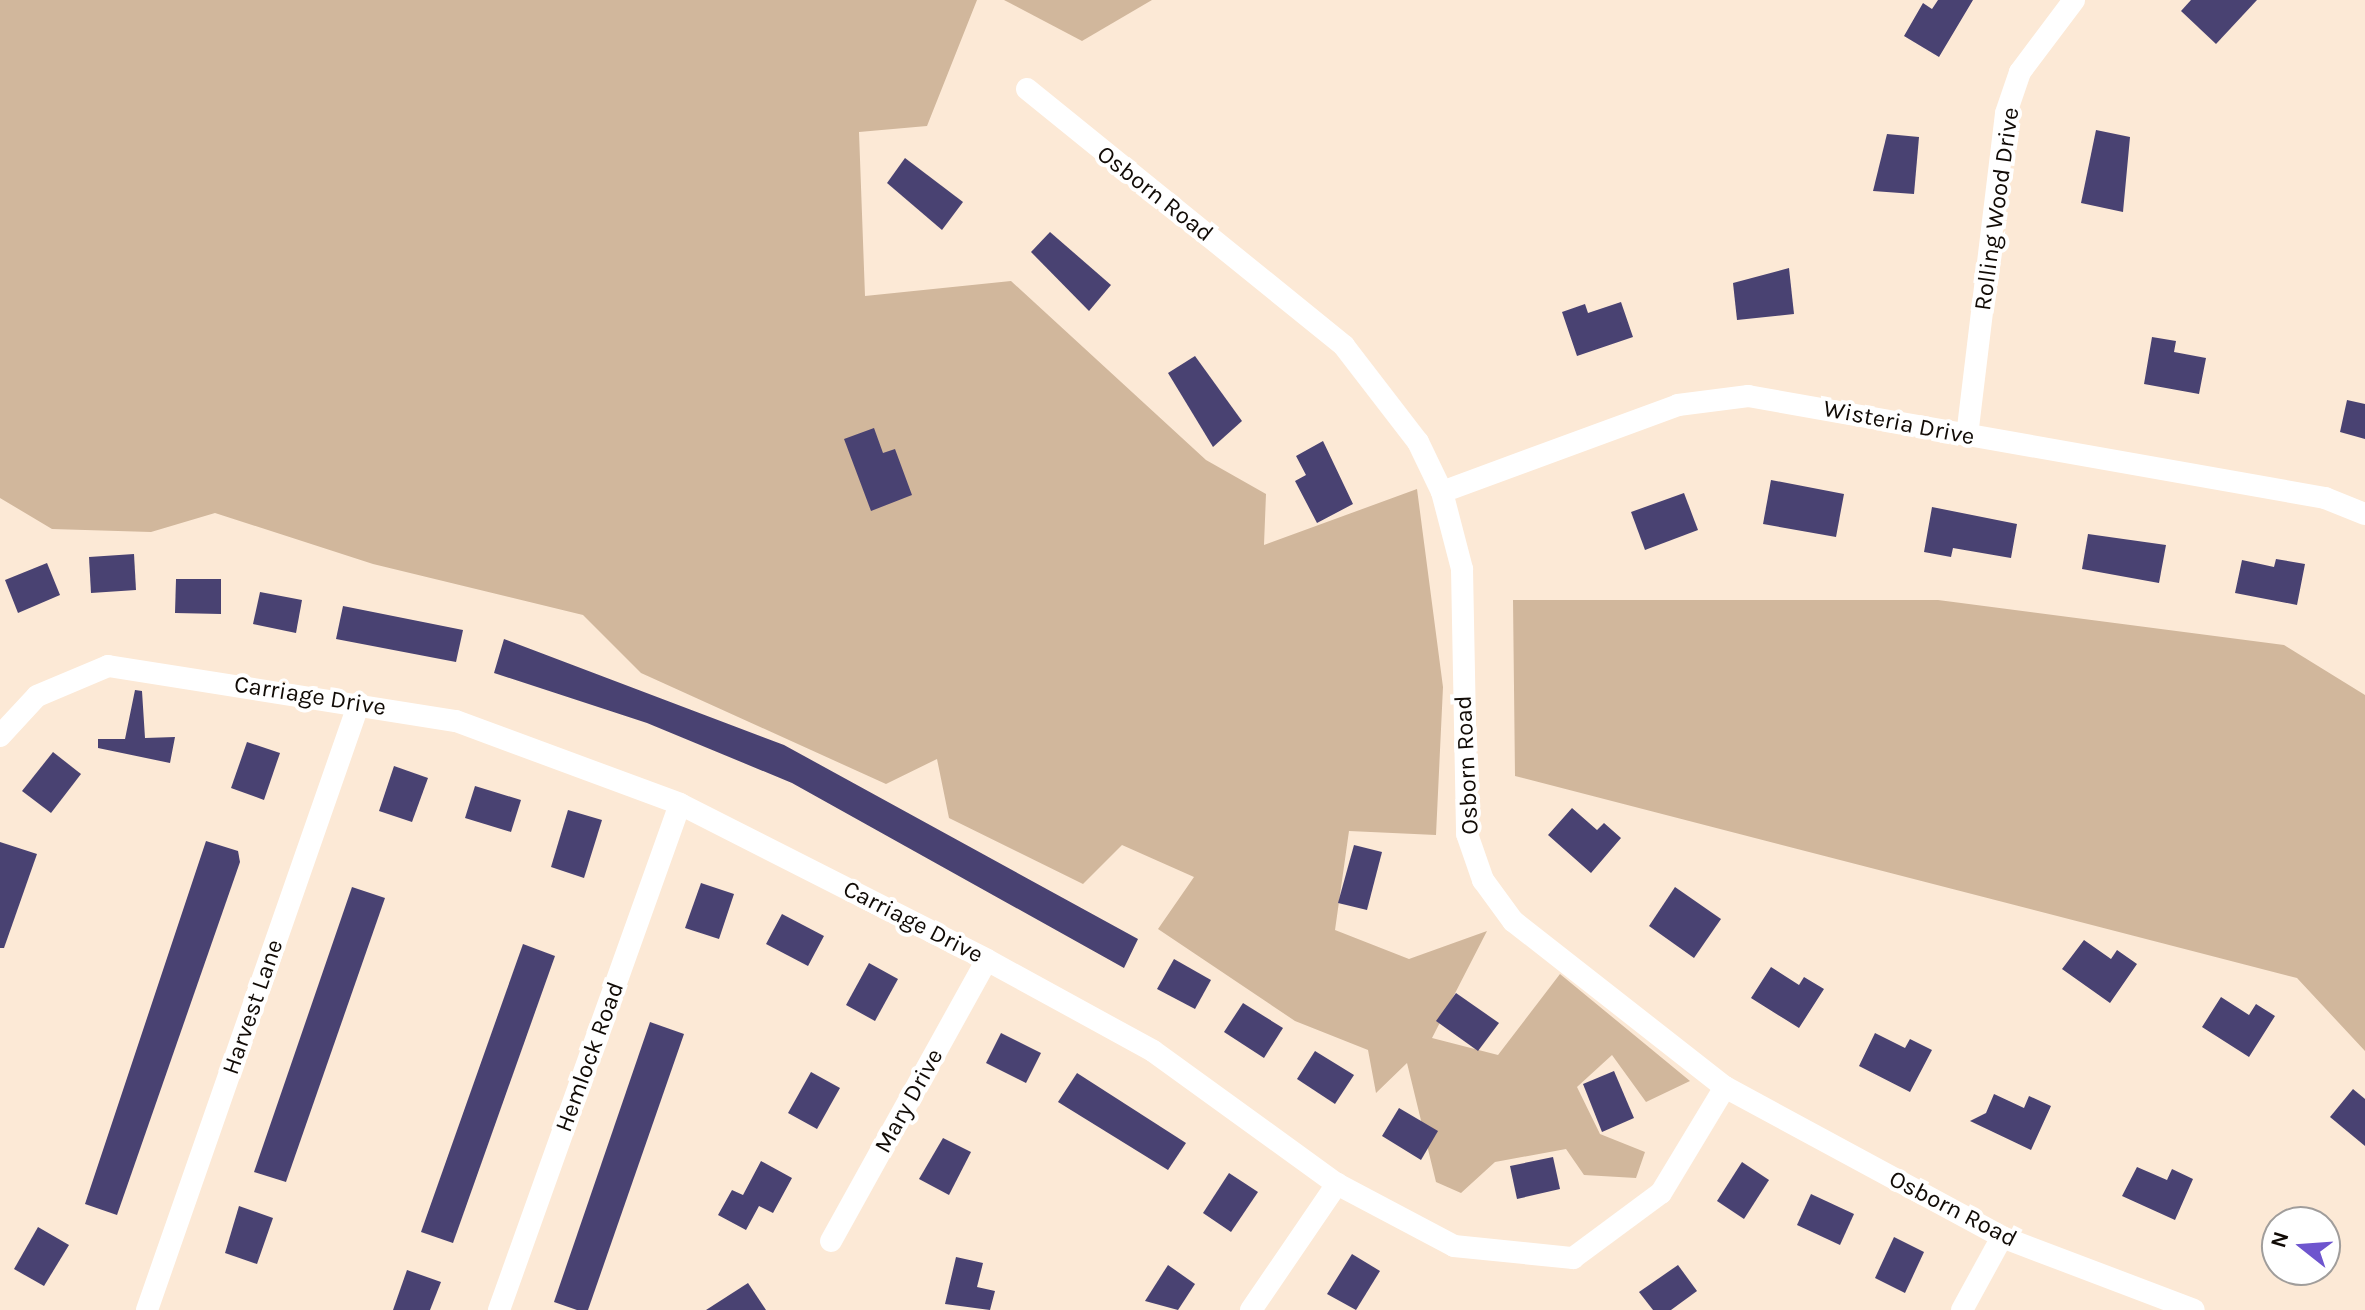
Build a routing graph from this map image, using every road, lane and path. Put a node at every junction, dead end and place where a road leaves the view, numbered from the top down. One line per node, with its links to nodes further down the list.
1 (2074, 0): 3 (street, Rolling Wood Drive)
2 (1027, 89): 4 (street, Osborn Road)
3 (1967, 436): 4 (street, Wisteria Drive); 5 (street, Wisteria Drive)
4 (1442, 492): 10 (street, Osborn Road)
5 (2365, 514)
6 (359, 703): 7 (street, Carriage Drive); 8 (street, Carriage Drive); 14 (street, Harvest Lane)
7 (0, 736)
8 (680, 804): 9 (street, Carriage Drive); 15 (street, Hemlock Road)
9 (987, 960): 11 (street, Carriage Drive); 13 (street, Mary Drive)
10 (1725, 1087): 11 (street, Carriage Drive); 12 (street, Osborn Road)
11 (1337, 1184): 16 (street)
12 (2002, 1237): 17 (street); 18 (street, Osborn Road)
13 (831, 1241)
14 (147, 1310)
15 (499, 1310)
16 (1251, 1310)
17 (1962, 1310)
18 (2194, 1310)

